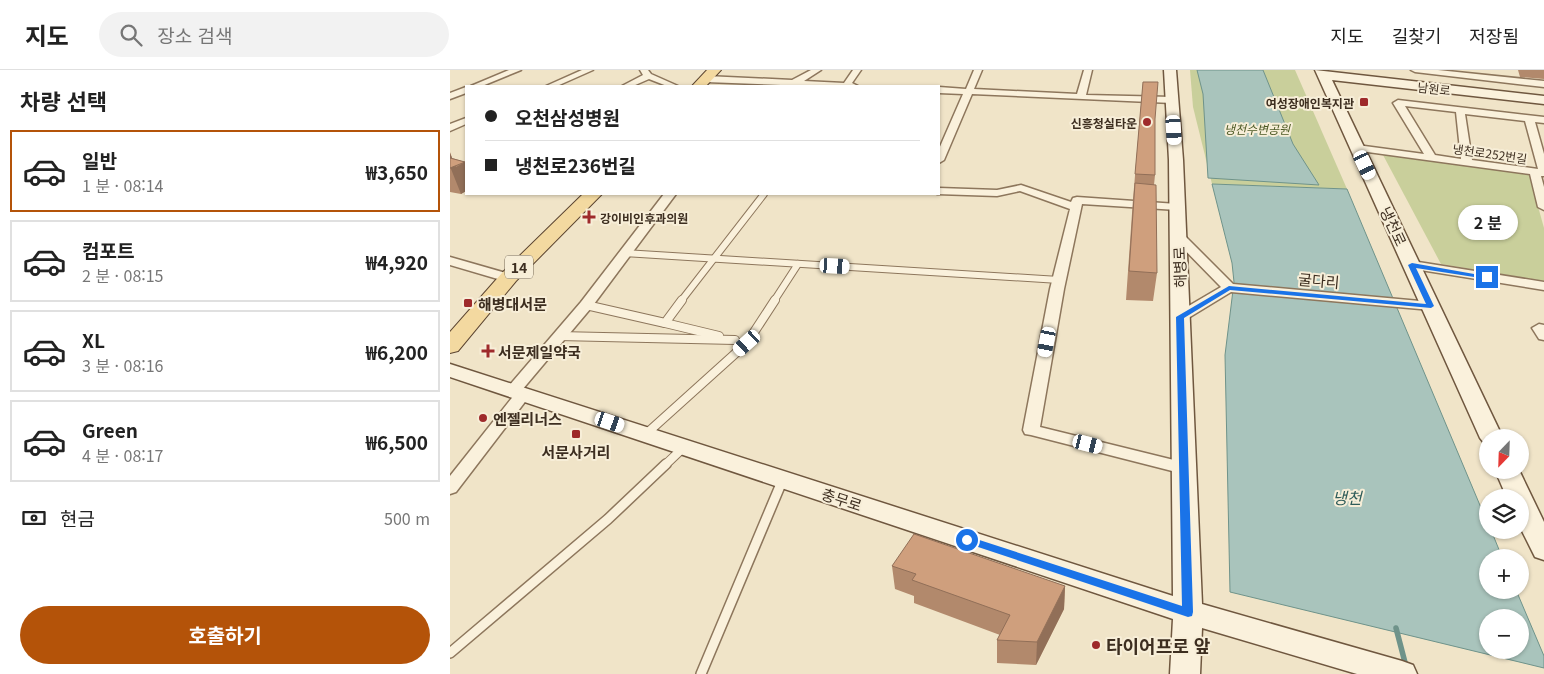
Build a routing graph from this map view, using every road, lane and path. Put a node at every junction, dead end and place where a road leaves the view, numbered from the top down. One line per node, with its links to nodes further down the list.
1 (517, 70): 16 (street)
2 (589, 70): 17 (street)
3 (817, 70): 20 (street)
4 (857, 70): 21 (street)
5 (978, 70): 24 (street)
6 (1087, 70): 27 (street)
7 (1170, 70): 28 (main road, 해병로)
8 (1415, 70): 10 (street)
9 (1511, 70): 14 (street)
10 (1451, 72): 14 (street)
11 (647, 73): 18 (street); 19 (street)
12 (1322, 73): 29 (main road, 남원로); 35 (main road, 냉천로)
13 (706, 78): 20 (street)
14 (1514, 81): 15 (street)
15 (1544, 84)
16 (478, 85)
17 (552, 85)
18 (628, 85)
19 (672, 85)
20 (791, 85)
21 (847, 85)
22 (465, 90): 25 (street)
23 (940, 90): 24 (street)
24 (968, 92): 27 (street); 36 (street)
25 (451, 95): 26 (street)
26 (465, 97)
27 (1081, 97): 28 (street)
28 (1172, 100): 46 (main road, 해병로)
29 (1544, 100)
30 (1460, 110): 31 (street); 37 (street, 냉천로252번길); 38 (street)
31 (1529, 118): 32 (street); 39 (street)
32 (1544, 120)
33 (465, 121): 34 (street)
34 (450, 128)
35 (1357, 148): 37 (street, 냉천로252번길); 52 (main road, 냉천로)
36 (940, 158)
37 (1432, 158): 38 (street, 냉천로252번길)
38 (1467, 163): 39 (street, 냉천로252번길)
39 (1539, 172): 45 (street)
40 (940, 191): 44 (street)
41 (592, 195): 53 (main road, 14)
42 (669, 195): 48 (street)
43 (763, 195): 49 (lane)
44 (1076, 207): 46 (street); 54 (street)
45 (1544, 207)
46 (1177, 208): 47 (main road, 해병로)
47 (1178, 236): 56 (street); 59 (main road, 해병로)
48 (624, 253): 49 (lane); 57 (street)
49 (714, 258): 51 (lane); 60 (lane)
50 (450, 261): 53 (street)
51 (798, 264): 54 (lane); 63 (lane)
52 (1412, 265): 55 (street); 58 (main road, 냉천로)
53 (508, 278): 64 (main road, 14)
54 (1059, 280): 70 (street)
55 (1544, 286)
56 (1231, 288): 58 (street, 굴다리); 59 (street)
57 (586, 305): 60 (lane); 61 (street)
58 (1431, 306): 67 (main road, 냉천로)
59 (1180, 317): 70 (main road, 해병로)
60 (665, 323): 62 (lane)
61 (559, 336): 62 (lane); 66 (street)
62 (735, 340): 63 (lane)
63 (747, 343): 68 (lane)
64 (450, 346)
65 (450, 370): 66 (main road, 충무로)
66 (518, 392): 68 (main road, 충무로); 72 (street)
67 (1488, 429)
68 (646, 434): 69 (main road, 충무로)
69 (684, 446): 71 (main road, 충무로); 76 (lane)
70 (1184, 468): 75 (main road, 해병로)
71 (783, 479): 75 (main road, 충무로); 77 (lane)
72 (450, 488)
73 (1529, 518): 74 (main road)
74 (1544, 550)
75 (1188, 612): 78 (main road, 해병로); 79 (main road, 충무로)
76 (450, 653)
77 (701, 674)
78 (1185, 674)
79 (1402, 674)

